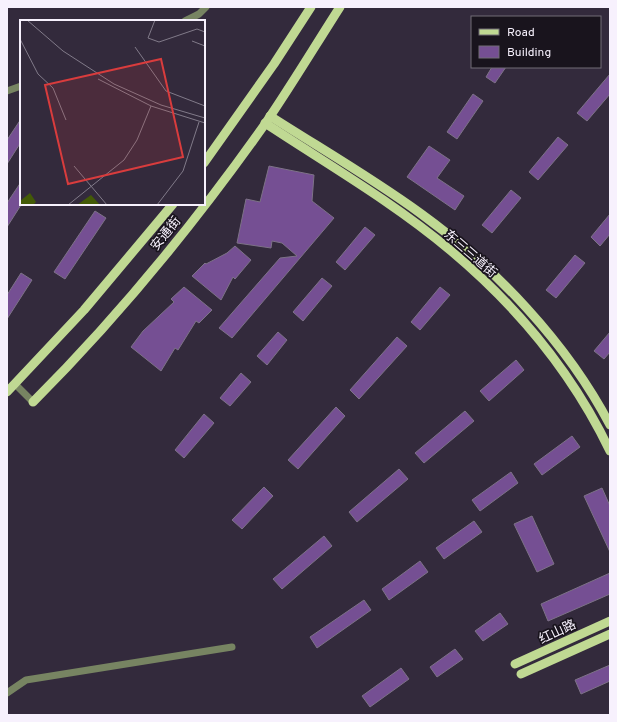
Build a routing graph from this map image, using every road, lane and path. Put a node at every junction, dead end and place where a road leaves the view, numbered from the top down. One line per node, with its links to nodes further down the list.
1 (206, 7): 4 (street)
2 (311, 7): 8 (main road)
3 (340, 7): 7 (main road, 安通街)
4 (187, 20)
5 (20, 86): 6 (street)
6 (7, 91)
7 (268, 119): 12 (main road, 安通街); 13 (main road, 东三三道街); 14 (main road, 东三三道街)
8 (205, 162)
9 (172, 205): 10 (main road, 安通街)
10 (15, 384): 11 (main road, 安通街); 12 (street)
11 (7, 392)
12 (33, 402)
13 (610, 425)
14 (610, 451)
15 (610, 621): 18 (main road, 红山路)
16 (610, 634): 19 (main road, 红山路)
17 (232, 647): 20 (street)
18 (516, 664)
19 (521, 674)
20 (7, 693)

